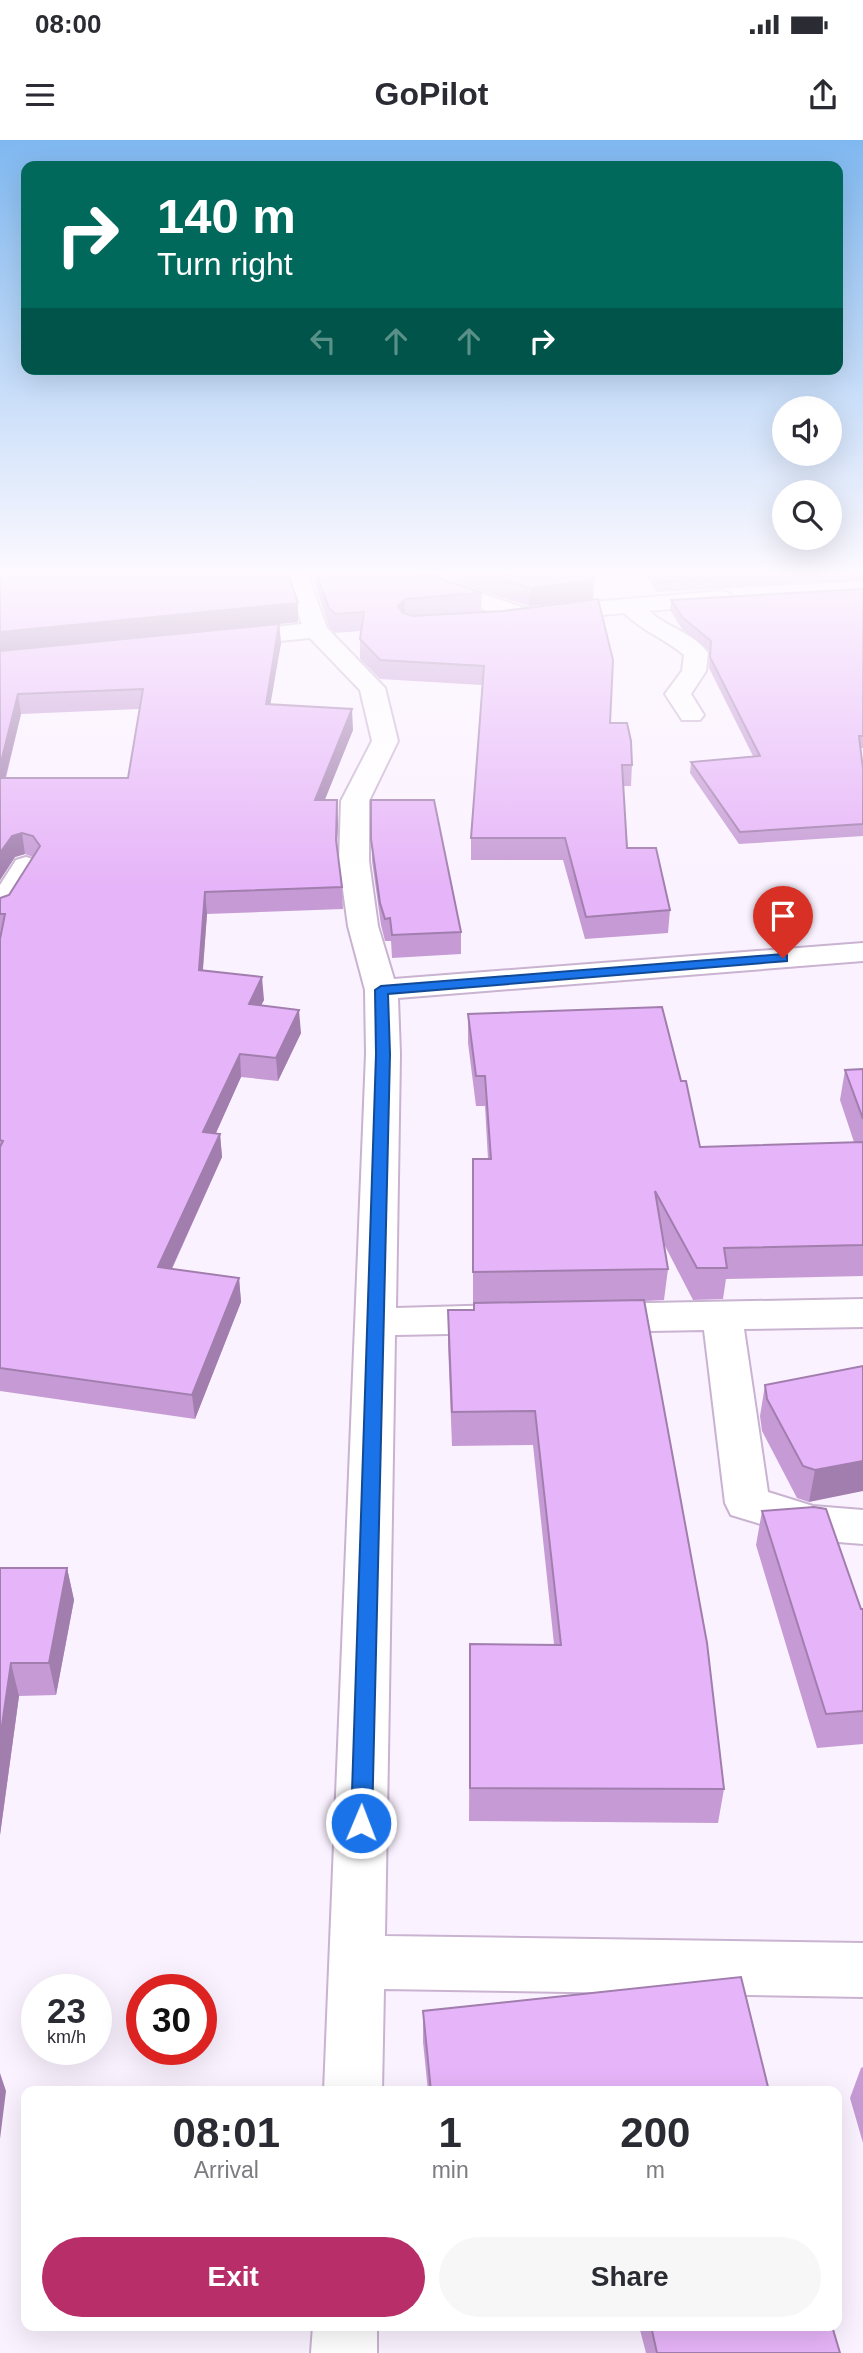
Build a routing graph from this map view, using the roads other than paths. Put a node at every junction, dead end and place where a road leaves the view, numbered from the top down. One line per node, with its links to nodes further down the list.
1 (363, 679): 7 (street)
2 (688, 679): 3 (street)
3 (691, 715)
4 (26, 866): 5 (street)
5 (0, 910)
6 (863, 952): 7 (street)
7 (381, 990): 10 (street)
8 (863, 1313): 9 (street)
9 (722, 1315): 10 (street); 11 (street)
10 (373, 1322): 12 (street)
11 (863, 1527)
12 (358, 1962): 13 (street); 14 (street)
13 (863, 1970)
14 (353, 2086)
15 (345, 2331): 16 (street)
16 (344, 2353)

